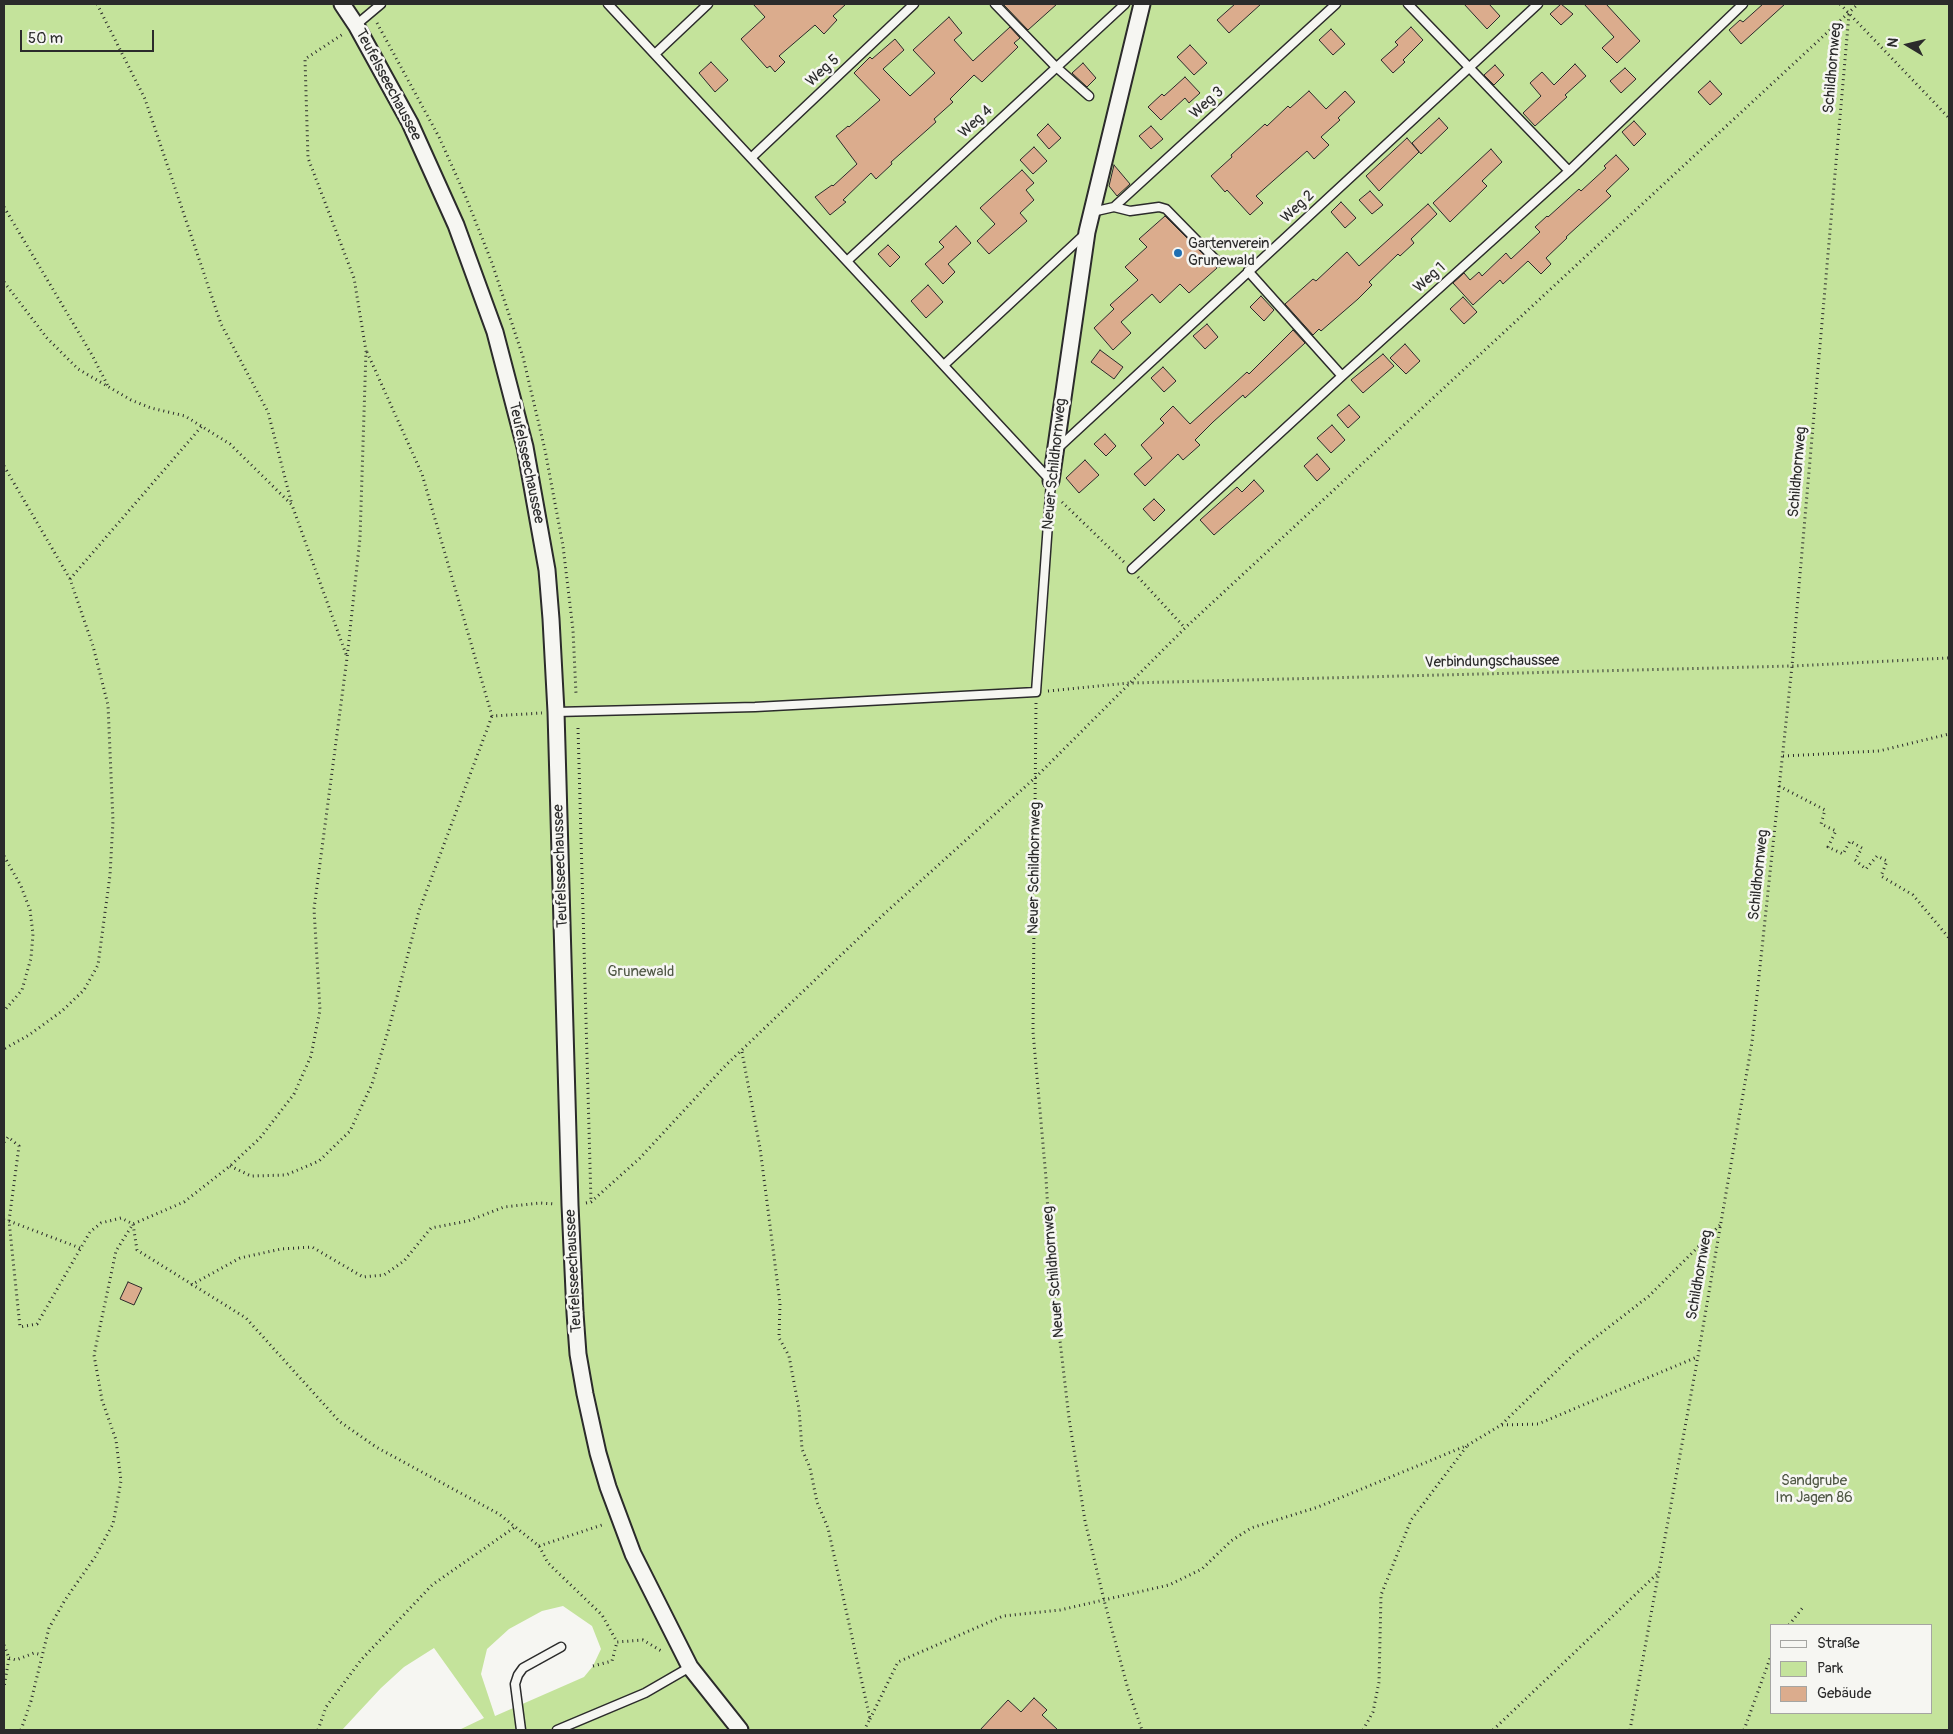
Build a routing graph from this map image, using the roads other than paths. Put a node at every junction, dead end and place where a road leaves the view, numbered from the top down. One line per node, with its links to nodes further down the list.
1 (342, 4): 13 (street, Teufelsseechaussee)
2 (381, 4): 13 (lane)
3 (608, 4): 14 (lane)
4 (708, 4): 14 (lane)
5 (914, 4): 18 (lane, Weg 5)
6 (995, 4): 15 (lane)
7 (1125, 4): 15 (lane, Weg 4)
8 (1142, 4): 21 (street, Neuer Schildhornweg)
9 (1336, 4): 20 (lane, Weg 3)
10 (1408, 4): 16 (lane)
11 (1538, 4): 16 (lane, Weg 2)
12 (1743, 4): 19 (lane, Weg 1)
13 (356, 25): 31 (street, Teufelsseechaussee)
14 (655, 54): 18 (lane)
15 (1055, 66): 17 (lane); 23 (lane, Weg 4)
16 (1468, 68): 19 (lane); 25 (lane, Weg 2)
17 (1089, 96)
18 (751, 158): 23 (lane)
19 (1569, 171): 27 (lane, Weg 1)
20 (1114, 207): 21 (lane, Weg 3); 24 (lane)
21 (1092, 212): 22 (street, Neuer Schildhornweg)
22 (1087, 232): 26 (lane); 28 (street, Neuer Schildhornweg)
23 (847, 261): 26 (lane)
24 (1218, 262)
25 (1248, 271): 27 (lane); 28 (lane, Weg 2)
26 (944, 365): 29 (lane)
27 (1342, 376): 30 (lane, Weg 1)
28 (1054, 451): 29 (street, Neuer Schildhornweg)
29 (1051, 481): 31 (lane, Neuer Schildhornweg)
30 (1132, 569)
31 (556, 712): 33 (street, Teufelsseechaussee)
32 (561, 1647): 34 (lane)
33 (690, 1667): 35 (lane); 36 (street, Teufelsseechaussee)
34 (521, 1730)
35 (557, 1730)
36 (740, 1730)

